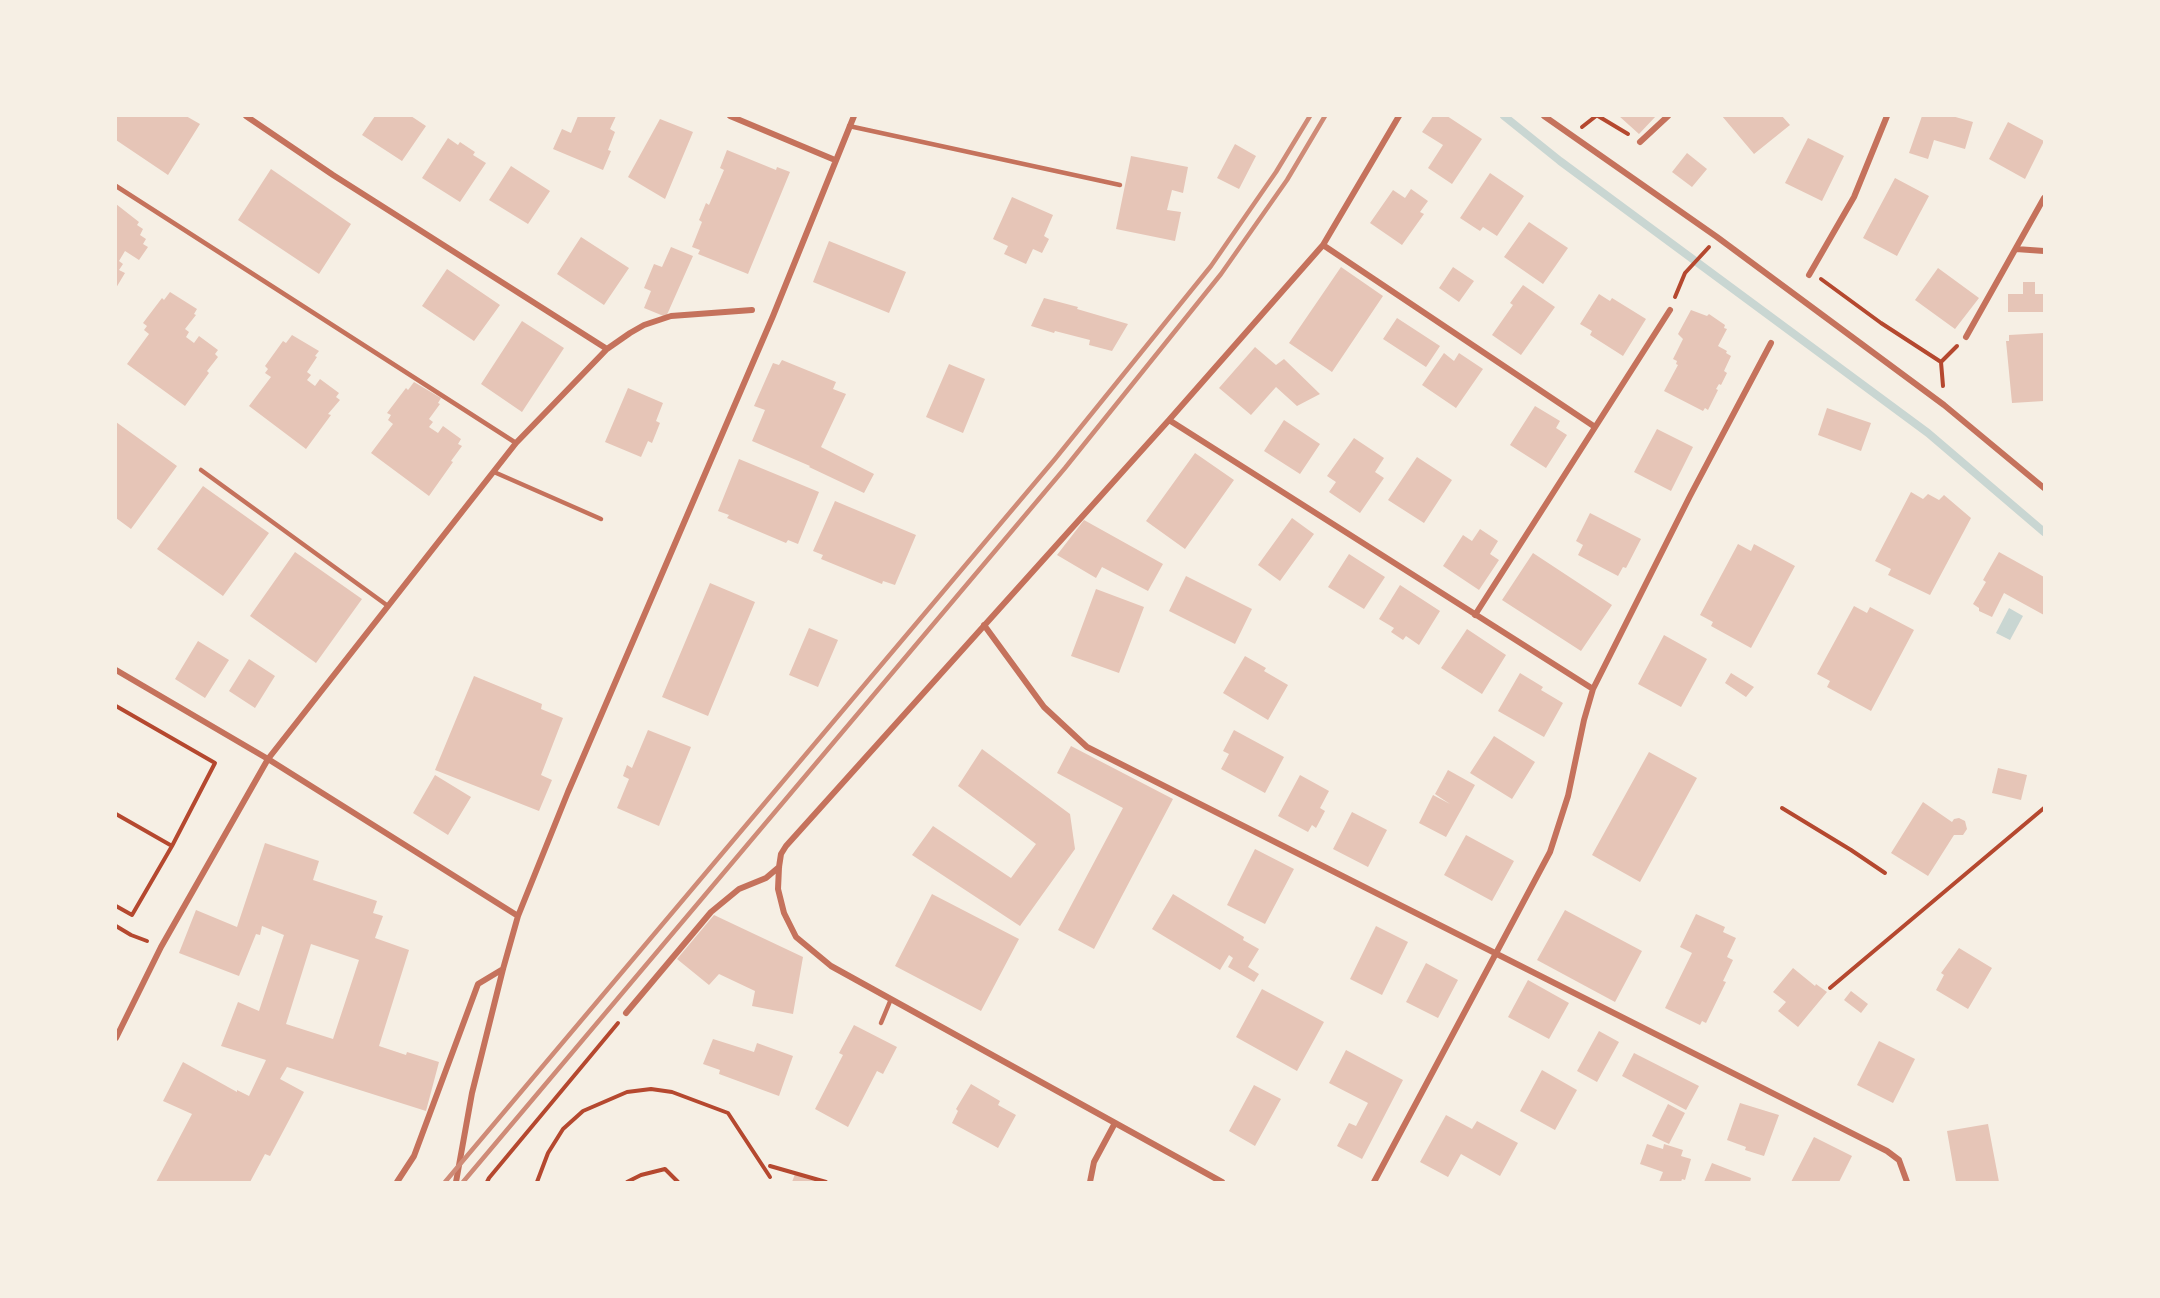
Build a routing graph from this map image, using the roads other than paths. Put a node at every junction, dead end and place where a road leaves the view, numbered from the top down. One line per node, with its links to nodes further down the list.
1 (246, 116): 22 (street)
2 (729, 116): 10 (street)
3 (854, 116): 8 (street)
4 (1399, 116): 14 (street)
5 (1545, 116): 28 (street)
6 (1668, 116): 9 (street)
7 (1887, 116): 17 (street)
8 (849, 126): 10 (street); 11 (lane)
9 (1640, 142)
10 (835, 159): 37 (street)
11 (1120, 185)
12 (116, 186): 25 (lane)
13 (2044, 198): 15 (street)
14 (1323, 245): 23 (street); 24 (street)
15 (2016, 249): 16 (street); 20 (street)
16 (2044, 251)
17 (1810, 273)
18 (752, 310): 22 (street)
19 (1670, 310): 24 (street)
20 (1966, 338)
21 (1771, 343): 34 (street)
22 (608, 349): 25 (street)
23 (1169, 420): 31 (street); 32 (street)
24 (1595, 427): 31 (street)
25 (516, 443): 27 (street)
26 (201, 470): 30 (lane)
27 (494, 472): 29 (lane); 30 (street)
28 (2044, 488)
29 (601, 519)
30 (388, 606): 35 (street)
31 (1475, 615): 34 (street)
32 (984, 625): 36 (street); 38 (street)
33 (116, 670): 35 (street)
34 (1593, 689): 38 (street)
35 (268, 759): 37 (street); 43 (street)
36 (779, 867): 40 (street); 41 (street)
37 (518, 916): 39 (street)
38 (1497, 955): 49 (street); 50 (street)
39 (503, 969): 45 (street); 46 (street)
40 (891, 999): 42 (lane); 44 (street)
41 (626, 1014)
42 (881, 1023)
43 (116, 1038)
44 (1115, 1123): 47 (street); 48 (street)
45 (397, 1182)
46 (456, 1182)
47 (1090, 1182)
48 (1222, 1182)
49 (1374, 1182)
50 (1907, 1182)

